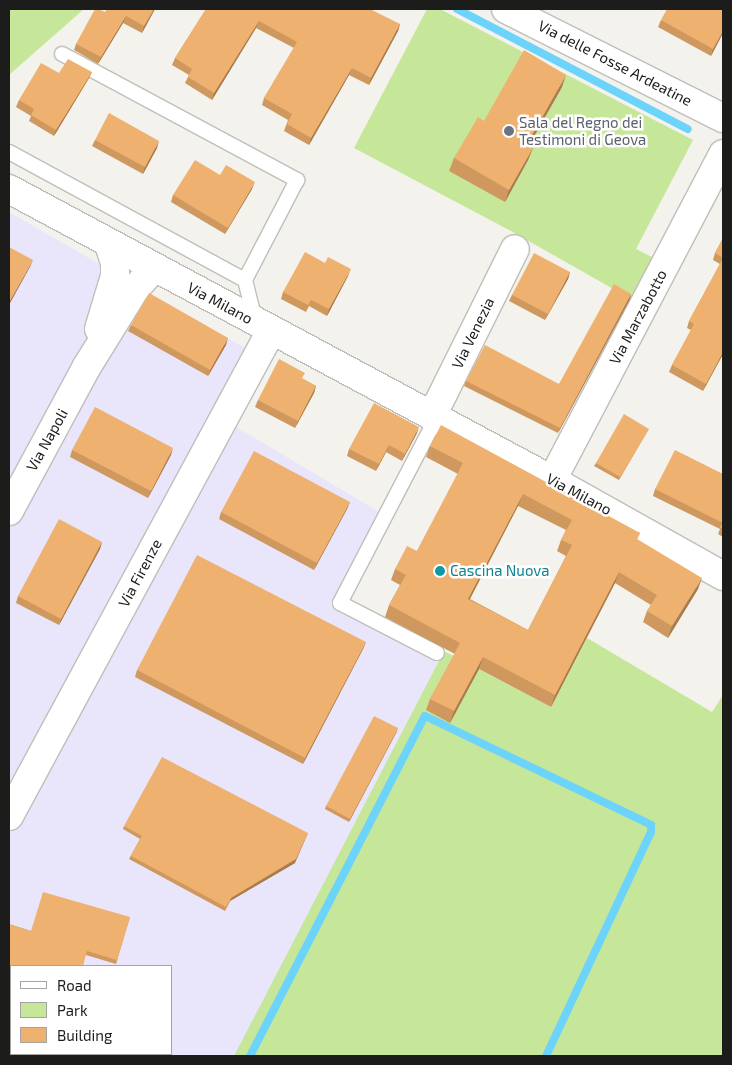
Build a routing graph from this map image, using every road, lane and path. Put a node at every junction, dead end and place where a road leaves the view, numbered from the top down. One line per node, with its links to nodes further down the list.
1 (506, 9): 3 (street, Via delle Fosse Ardeatine)
2 (62, 54): 10 (lane)
3 (723, 118)
4 (9, 152): 10 (lane)
5 (723, 154): 14 (street, Via Marzabotto)
6 (9, 189): 7 (street, Via Milano)
7 (109, 244): 9 (street, Via Milano); 12 (street, Via Napoli)
8 (515, 249): 13 (street, Via Venezia)
9 (154, 268): 11 (street, Via Milano); 12 (street, Via Napoli)
10 (244, 280): 11 (lane)
11 (261, 325): 13 (street, Via Milano); 18 (street, Via Firenze)
12 (86, 368): 15 (street, Via Napoli)
13 (432, 416): 14 (street, Via Milano); 17 (lane)
14 (552, 480): 16 (street, Via Milano)
15 (9, 511)
16 (723, 576)
17 (437, 653)
18 (9, 816)

